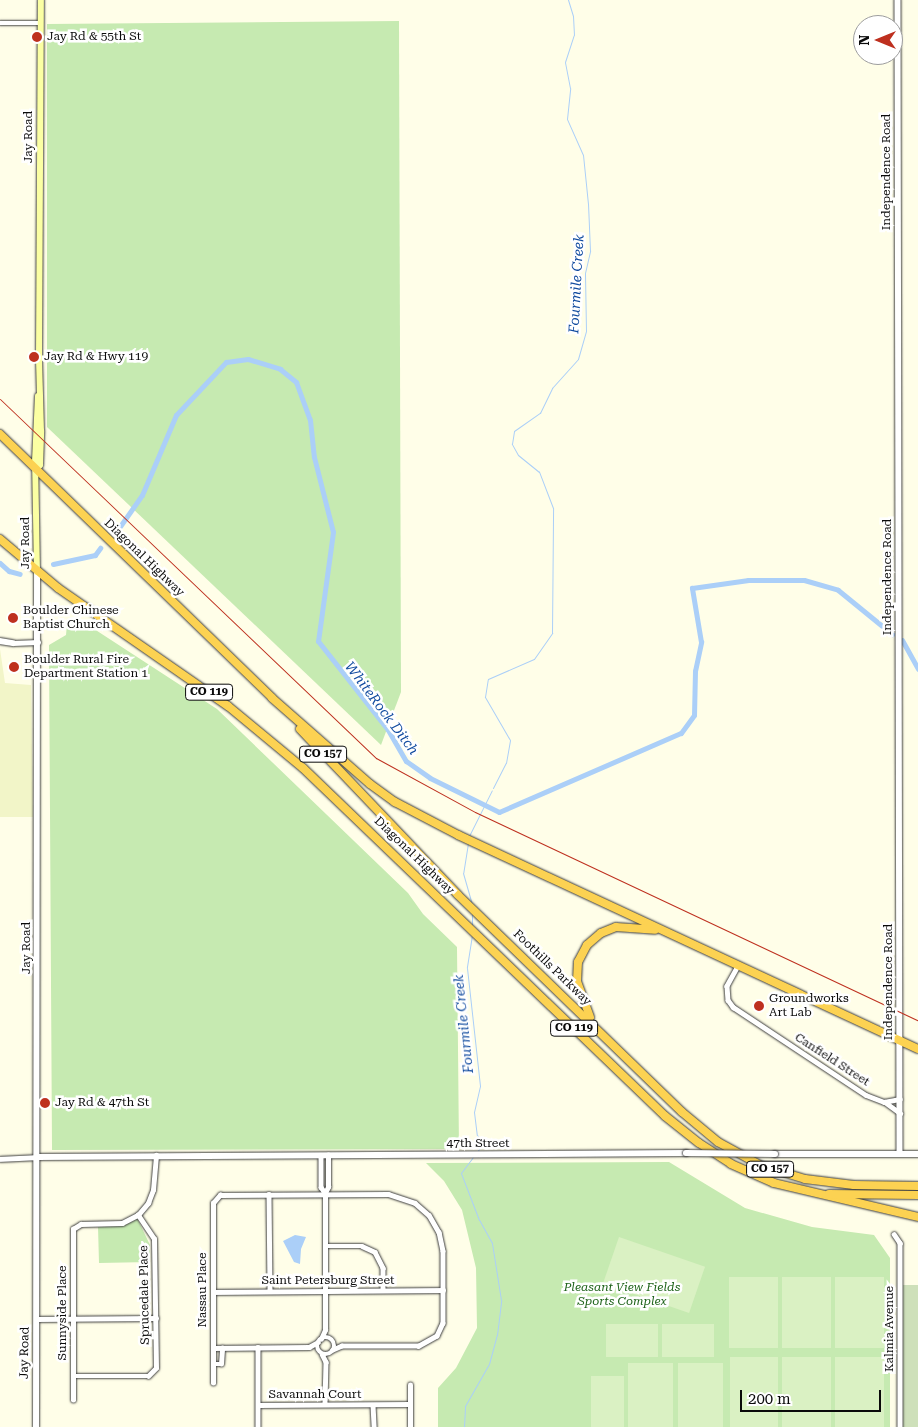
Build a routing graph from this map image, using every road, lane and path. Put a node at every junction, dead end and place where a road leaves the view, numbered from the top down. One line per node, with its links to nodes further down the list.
1 (41, 0): 4 (main road, Jay Road)
2 (898, 0): 16 (street, Independence Road)
3 (0, 23): 4 (street)
4 (41, 23): 6 (main road, Jay Road)
5 (0, 434): 6 (highway, Diagonal Highway / CO 119)
6 (37, 469): 8 (main road, Jay Road); 12 (highway, Diagonal Highway / CO 119)
7 (0, 539): 8 (highway, Diagonal Highway / CO 119)
8 (37, 572): 11 (street, Jay Road); 29 (highway, Diagonal Highway / CO 119)
9 (0, 641): 10 (street)
10 (13, 642): 11 (street)
11 (38, 642): 26 (street, Jay Road)
12 (272, 698): 13 (highway, CO 119); 15 (highway, Foothills Parkway / CO 157)
13 (665, 932): 14 (highway, CO 119); 15 (highway)
14 (738, 966): 16 (highway, CO 119); 19 (street, Canfield Street)
15 (595, 1025): 28 (highway, Foothills Parkway / CO 157)
16 (899, 1040): 17 (highway, CO 119); 18 (street, Independence Road)
17 (918, 1049)
18 (900, 1099): 19 (street); 20 (street, Independence Road)
19 (884, 1102): 20 (street, Canfield Street)
20 (900, 1114): 21 (street, Independence Road)
21 (900, 1153): 22 (street, 47th Street); 25 (street, 47th Street, bridge)
22 (918, 1154)
23 (156, 1155): 24 (street, 47th Street); 26 (street, 47th Street); 33 (street)
24 (321, 1155): 25 (street, 47th Street); 30 (street)
25 (328, 1155): 30 (street)
26 (37, 1157): 27 (street); 43 (street, Jay Road)
27 (0, 1159)
28 (918, 1186)
29 (804, 1191): 32 (highway, CO 157); 34 (highway, CO 119)
30 (325, 1193): 31 (street); 36 (street); 38 (street)
31 (270, 1194): 39 (street); 41 (street, Nassau Place)
32 (918, 1195)
33 (138, 1214): 42 (street, Sprucedale Place); 44 (street, Sunnyside Place)
34 (918, 1217)
35 (894, 1234): 69 (street, Kalmia Avenue)
36 (325, 1246): 37 (street); 40 (street)
37 (383, 1290): 38 (street, Saint Petersburg Street); 40 (street, Saint Petersburg Street)
38 (444, 1290): 48 (street)
39 (270, 1291): 40 (street, Saint Petersburg Street); 41 (street, Saint Petersburg Street)
40 (325, 1291): 45 (street)
41 (213, 1292): 51 (street, Nassau Place)
42 (156, 1318): 44 (street); 57 (street, Sprucedale Place)
43 (37, 1319): 44 (street); 65 (street, Jay Road)
44 (73, 1319): 57 (street, Sunnyside Place)
45 (325, 1330): 46 (street); 47 (street)
46 (319, 1341): 47 (street); 50 (street); 53 (street)
47 (332, 1341): 48 (street); 54 (street)
48 (342, 1346): 54 (street)
49 (258, 1347): 50 (street); 52 (street); 64 (street)
50 (309, 1347): 53 (street)
51 (213, 1348): 52 (street); 56 (street, Nassau Place)
52 (222, 1348): 56 (street)
53 (320, 1352): 54 (street); 55 (street)
54 (332, 1352): 55 (street)
55 (326, 1362): 61 (street)
56 (213, 1364): 58 (street, Nassau Place)
57 (73, 1376): 60 (street, Sunnyside Place)
58 (213, 1383)
59 (410, 1385): 63 (street)
60 (73, 1400)
61 (325, 1404): 62 (street, Savannah Court); 64 (street, Savannah Court)
62 (373, 1404): 63 (street, Savannah Court); 67 (street)
63 (410, 1404): 68 (street)
64 (258, 1405): 66 (street)
65 (36, 1427)
66 (258, 1427)
67 (374, 1427)
68 (410, 1427)
69 (900, 1427)

